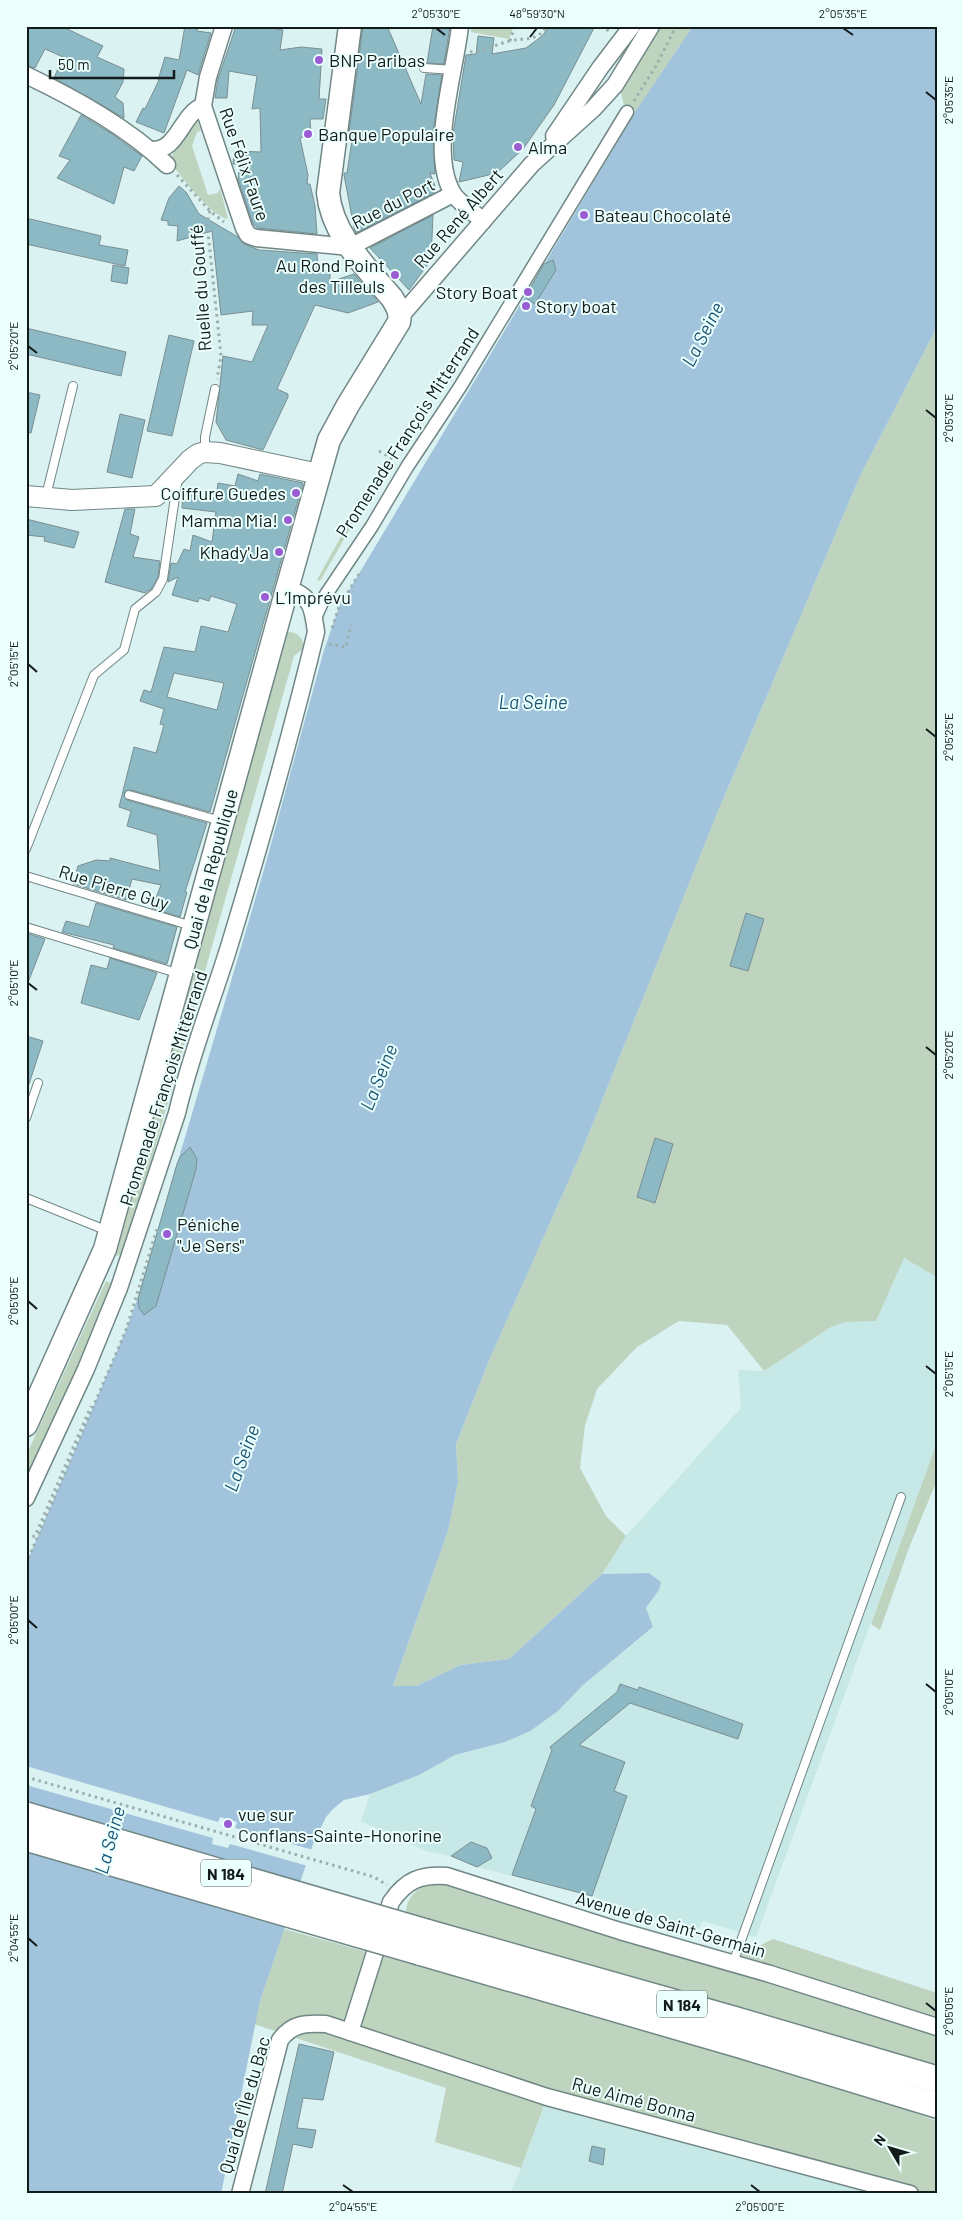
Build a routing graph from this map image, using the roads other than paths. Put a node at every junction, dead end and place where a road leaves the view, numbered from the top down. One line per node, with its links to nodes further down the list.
1 (224, 26): 9 (street, Rue Félix Faure)
2 (350, 26): 16 (main road)
3 (460, 26): 6 (street)
4 (632, 26): 11 (street, Rue René Albert)
5 (651, 26): 11 (street, Rue René Albert)
6 (456, 62): 7 (lane); 14 (street)
7 (424, 68)
8 (26, 75): 12 (street)
9 (203, 106): 12 (street, Rue Félix Faure); 16 (street, Rue Félix Faure)
10 (627, 112): 22 (street, Promenade François Mitterrand)
11 (548, 147): 15 (street, Rue René Albert)
12 (151, 150): 13 (street)
13 (166, 165)
14 (453, 194): 15 (street); 16 (street, Rue du Port)
15 (483, 221): 17 (street, Rue René Albert)
16 (350, 247): 17 (main road)
17 (400, 317): 24 (main road, Quai de la République)
18 (73, 386): 25 (lane)
19 (215, 390): 20 (lane)
20 (205, 452): 23 (street); 24 (street)
21 (395, 460): 22 (street)
22 (407, 467): 27 (street, Promenade François Mitterrand)
23 (178, 473): 25 (street); 30 (lane)
24 (319, 474): 26 (main road, Quai de la République)
25 (36, 497)
26 (287, 589): 27 (street, Promenade François Mitterrand); 29 (main road, Quai de la République)
27 (314, 620): 41 (street, Promenade François Mitterrand)
28 (129, 795): 29 (lane)
29 (223, 822): 32 (main road, Quai de la République)
30 (26, 849)
31 (26, 876): 32 (lane, Rue Pierre Guy)
32 (194, 926): 34 (main road, Quai de la République)
33 (26, 927): 34 (lane)
34 (181, 974): 38 (main road, Quai de la République)
35 (38, 1083): 36 (lane)
36 (26, 1118)
37 (26, 1198): 38 (lane)
38 (110, 1232): 39 (main road, Quai de la République)
39 (26, 1425)
40 (901, 1497): 45 (lane)
41 (26, 1498)
42 (26, 1815): 44 (main road, N 184, bridge)
43 (26, 1838): 44 (main road, N 184, bridge)
44 (422, 1942): 48 (main road, N 184); 49 (main road, N 184)
45 (733, 1963): 46 (street, Avenue de Saint-Germain); 47 (street, Avenue de Saint-Germain)
46 (937, 2028)
47 (350, 2032): 50 (street, Quai de l'Île du Bac); 51 (street, Rue Aimé Bonna)
48 (937, 2079)
49 (937, 2105)
50 (240, 2194)
51 (910, 2194)

